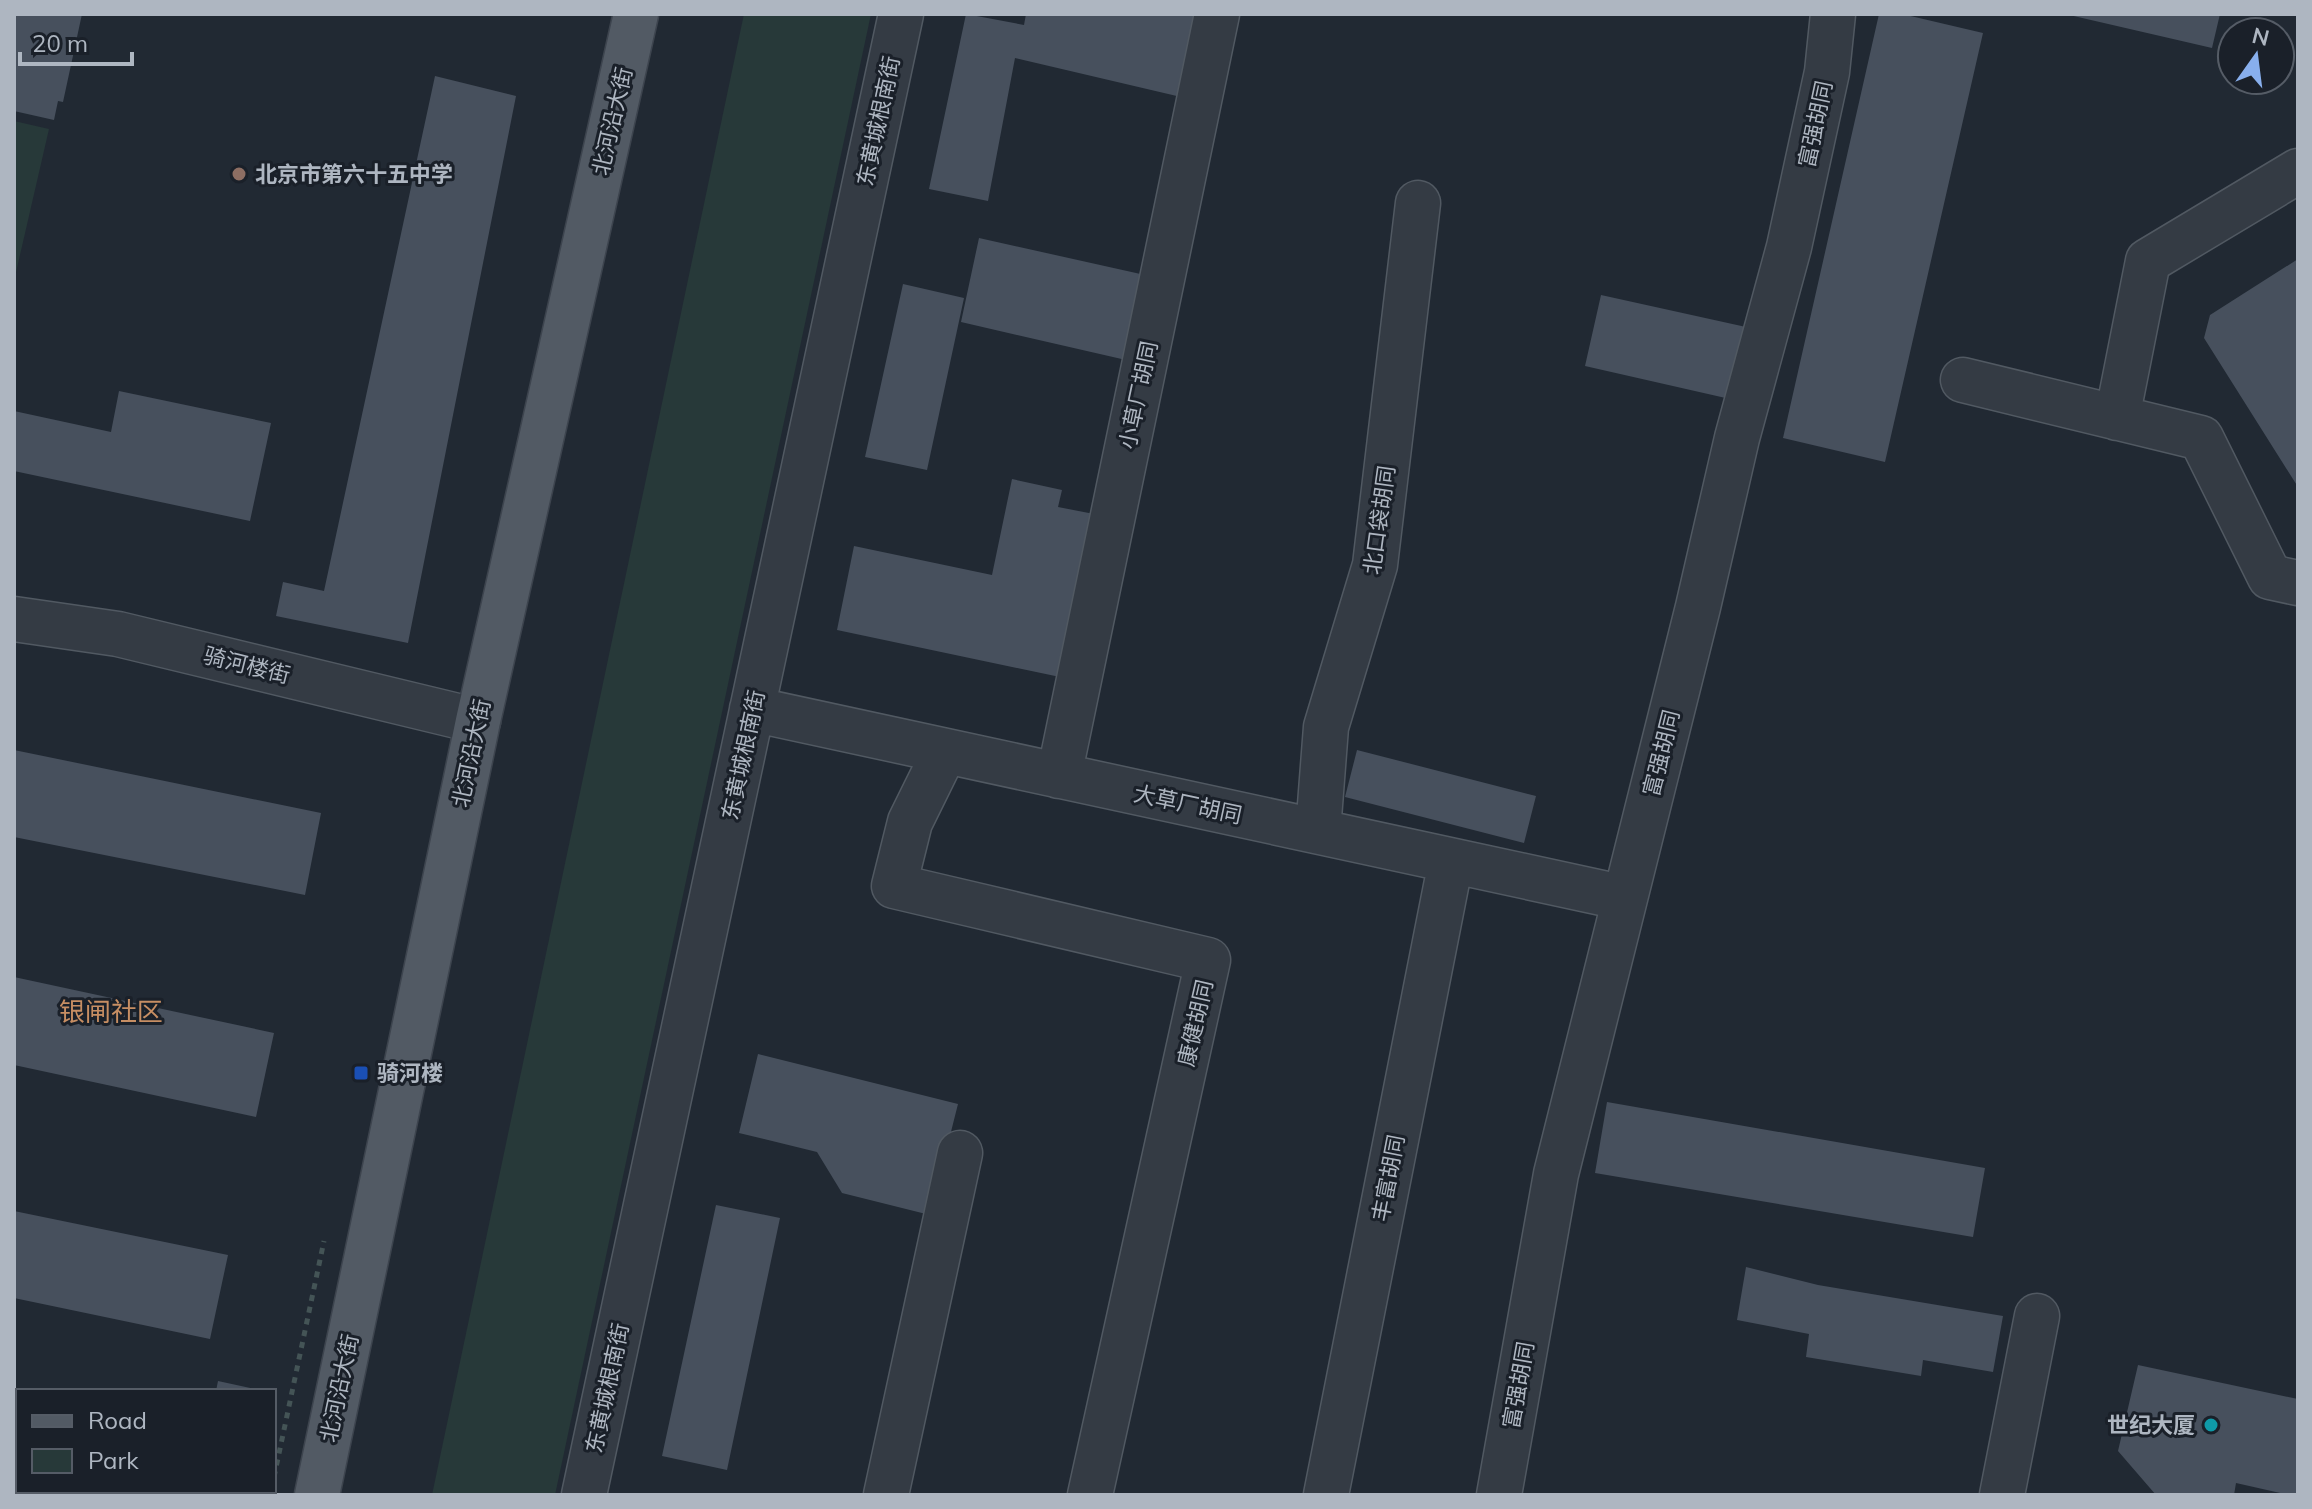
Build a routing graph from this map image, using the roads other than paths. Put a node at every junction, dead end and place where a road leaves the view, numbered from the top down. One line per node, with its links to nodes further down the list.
1 (636, 14): 12 (main road, 北河沿大街)
2 (901, 14): 11 (street, 东黄城根南街)
3 (1217, 14): 14 (street, 小草厂胡同)
4 (1833, 14): 17 (street, 富强胡同)
5 (2298, 171): 8 (street)
6 (1418, 203): 15 (street, 北口袋胡同)
7 (1963, 380): 8 (street)
8 (2117, 418): 9 (street)
9 (2298, 583)
10 (14, 619): 12 (street, 骑河楼街)
11 (752, 709): 13 (street, 大草厂胡同); 21 (street, 东黄城根南街)
12 (478, 721): 20 (main road, 北河沿大街)
13 (945, 751): 14 (street, 大草厂胡同); 23 (street, 康健胡同)
14 (1059, 776): 15 (street, 大草厂胡同)
15 (1318, 831): 16 (street, 大草厂胡同)
16 (1451, 861): 17 (street, 大草厂胡同); 24 (street, 丰富胡同)
17 (1625, 898): 25 (street, 富强胡同)
18 (960, 1153): 22 (street)
19 (2037, 1316): 26 (street)
20 (317, 1495)
21 (584, 1495)
22 (886, 1495)
23 (1090, 1495)
24 (1326, 1495)
25 (1499, 1495)
26 (2002, 1495)

